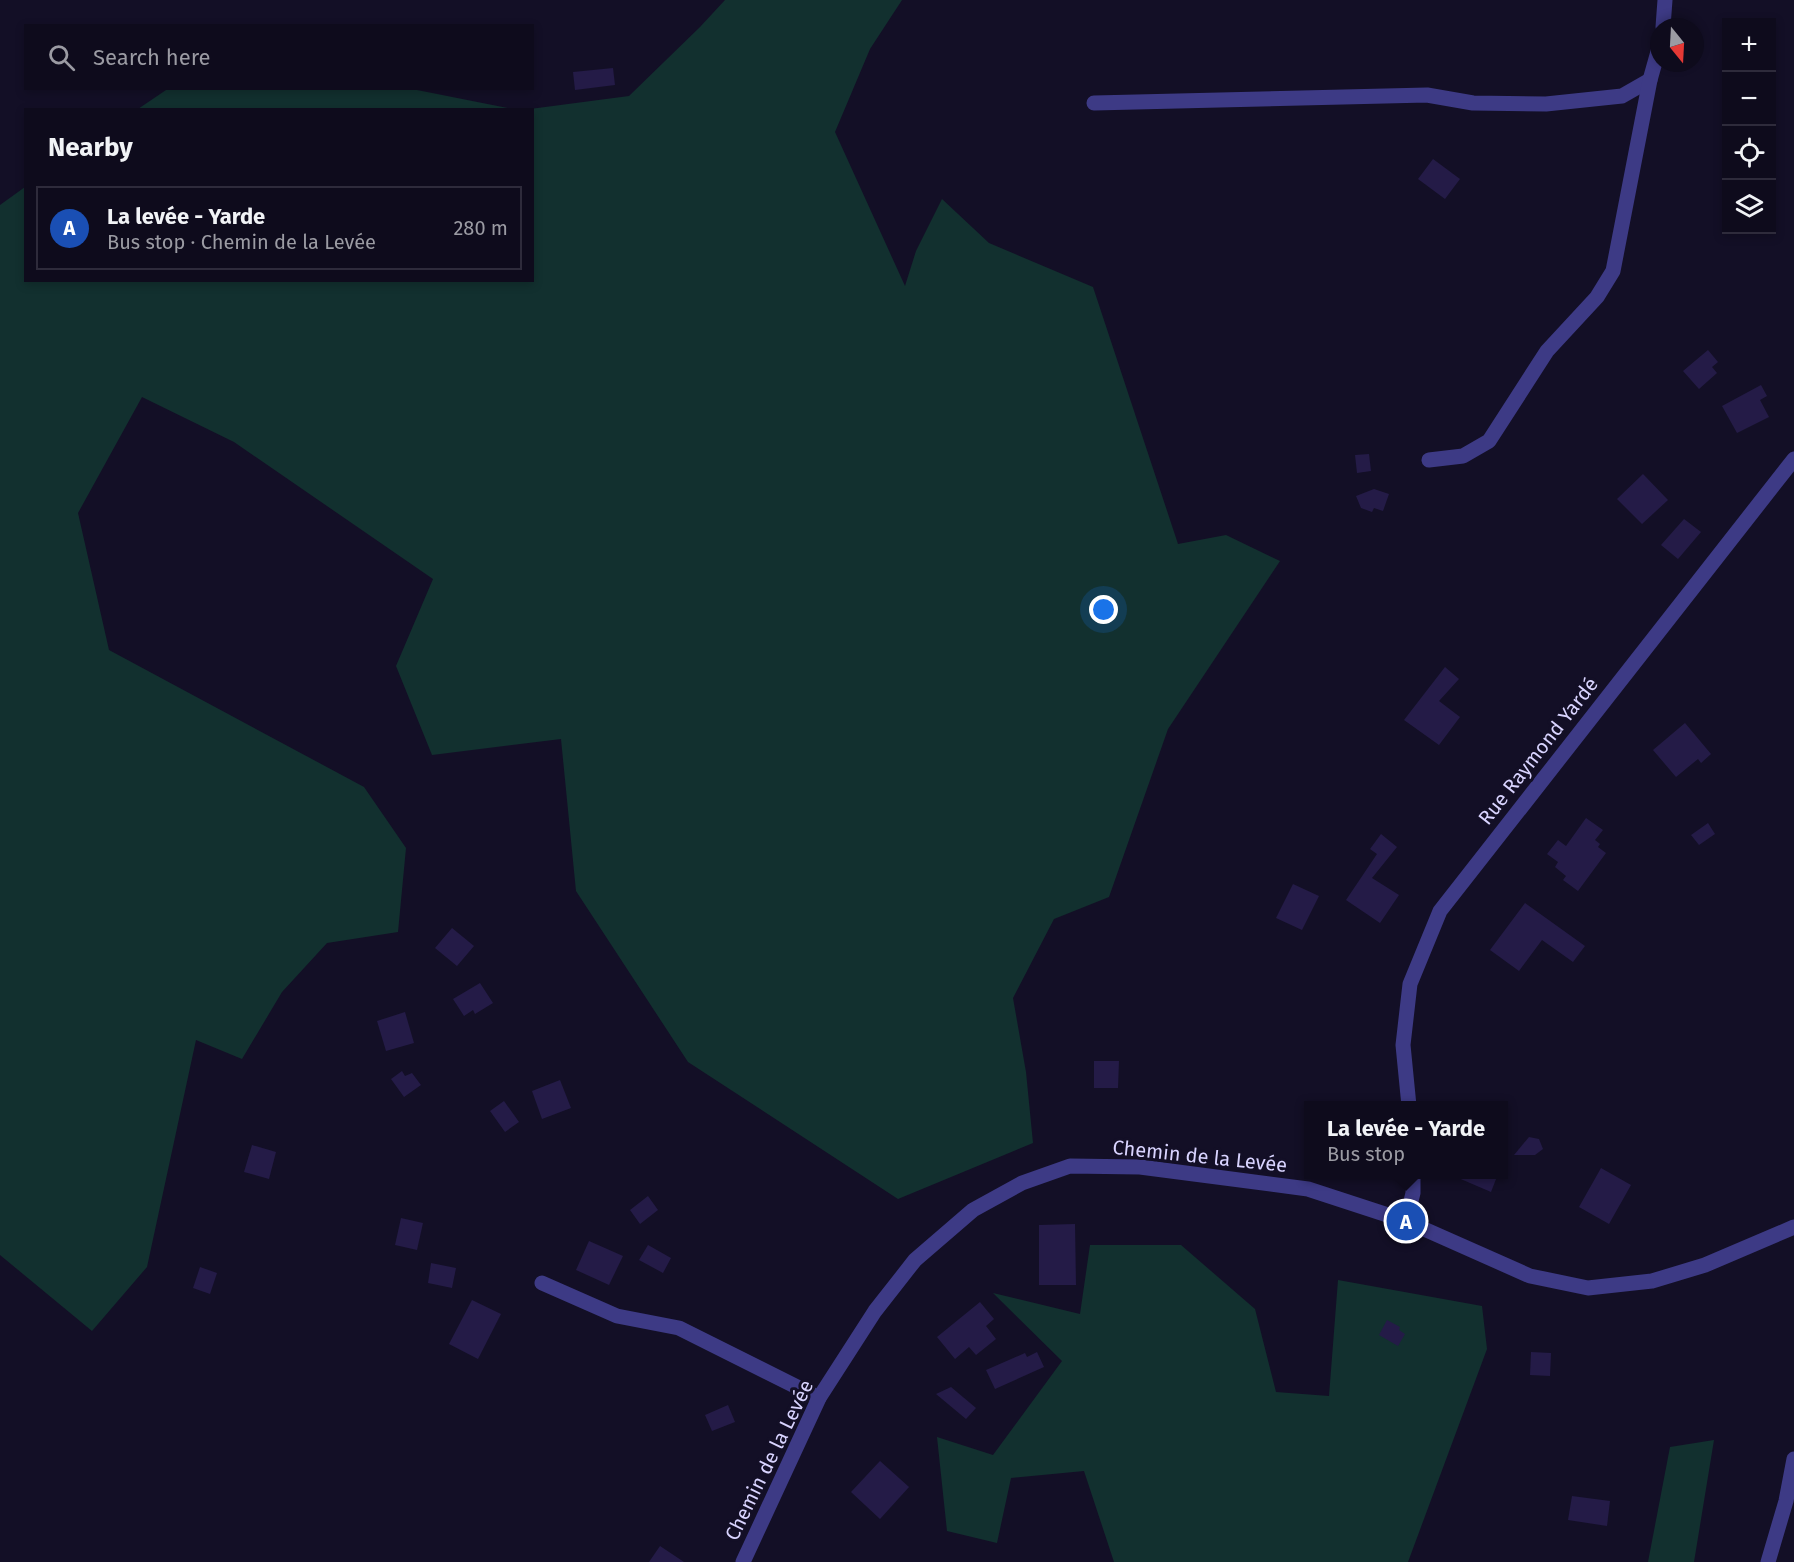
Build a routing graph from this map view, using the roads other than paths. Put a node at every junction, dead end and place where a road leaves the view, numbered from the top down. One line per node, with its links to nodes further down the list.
1 (1665, 0): 2 (street)
2 (1664, 18)
3 (1652, 72): 4 (street)
4 (1650, 80): 5 (street); 7 (street)
5 (1094, 103)
6 (1794, 459): 8 (street, Rue Raymond Yardé)
7 (1430, 460)
8 (1409, 1101)
9 (1413, 1179): 10 (street)
10 (1406, 1221): 11 (street, Chemin de la Levée); 13 (street, Chemin de la Levée)
11 (1794, 1227)
12 (542, 1283): 13 (street)
13 (819, 1398): 15 (street, Chemin de la Levée)
14 (1794, 1459): 16 (street)
15 (743, 1562)
16 (1767, 1562)

